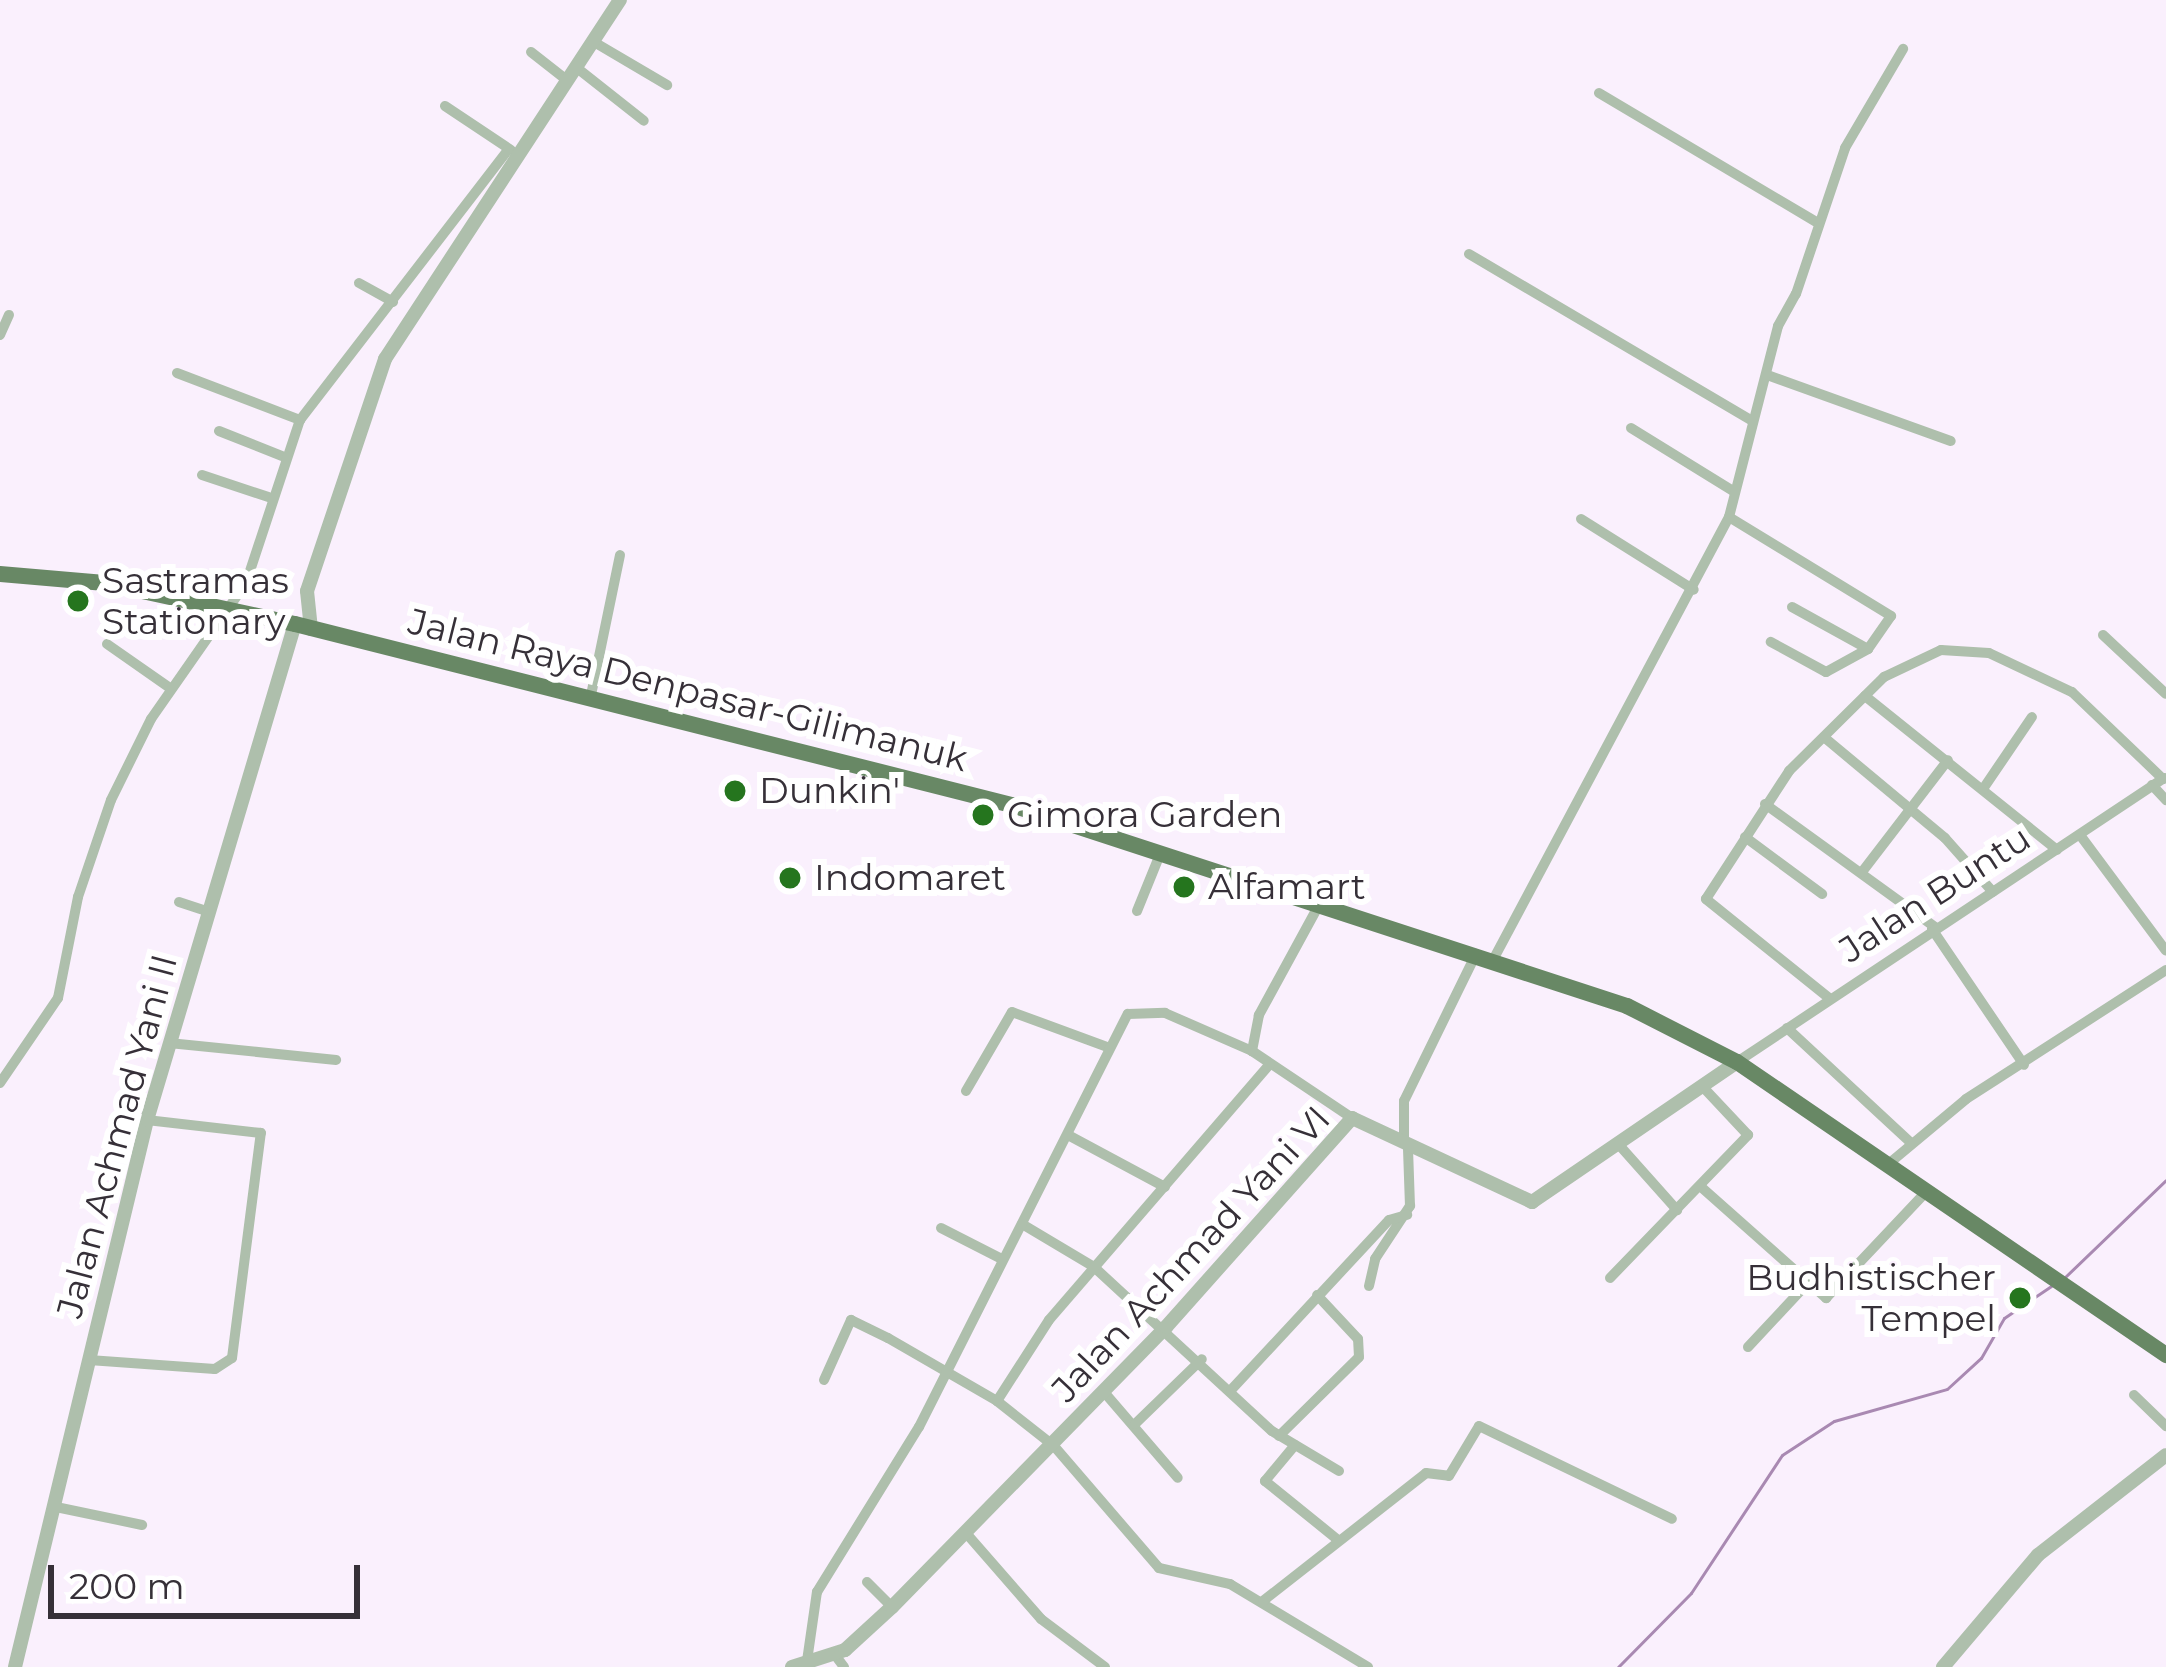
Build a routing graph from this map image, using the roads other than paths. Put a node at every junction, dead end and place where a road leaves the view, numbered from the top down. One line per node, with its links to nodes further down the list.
1 (620, 0): 2 (street)
2 (594, 42): 5 (street); 6 (street)
3 (1903, 49): 11 (street)
4 (531, 52): 5 (street)
5 (573, 74): 9 (street); 10 (street)
6 (667, 85)
7 (1599, 93): 11 (street)
8 (445, 106): 10 (street)
9 (644, 121)
10 (514, 152): 12 (street); 14 (street)
11 (1816, 222): 20 (street)
12 (426, 254): 14 (street); 16 (street)
13 (1469, 254): 22 (street)
14 (442, 265): 35 (street)
15 (359, 283): 16 (street)
16 (393, 302): 21 (street)
17 (9, 315): 18 (street)
18 (0, 335)
19 (177, 373): 21 (street)
20 (1770, 376): 22 (street); 25 (street)
21 (300, 420): 26 (street)
22 (1752, 421): 28 (street)
23 (1631, 428): 28 (street)
24 (219, 431): 26 (street)
25 (1951, 441)
26 (282, 456): 29 (street)
27 (202, 475): 29 (street)
28 (1732, 491): 30 (street)
29 (268, 497): 37 (street)
30 (1729, 517): 34 (street); 42 (street)
31 (1581, 518): 34 (street)
32 (620, 555): 46 (street)
33 (0, 574): 37 (highway, Jalan Raya Denpasar-Gilimanuk)
34 (1694, 590): 68 (street)
35 (307, 591): 38 (street); 38 (street)
36 (1792, 607): 42 (street)
37 (228, 611): 38 (highway, Jalan Raya Denpasar-Gilimanuk); 43 (street)
38 (294, 625): 46 (highway, Jalan Raya Denpasar-Gilimanuk); 65 (street, Jalan Achmad Yani II)
39 (2103, 635): 44 (street)
40 (1771, 642): 42 (street)
41 (107, 644): 43 (street)
42 (1868, 649)
43 (170, 688): 79 (street)
44 (2166, 694)
45 (1865, 696): 48 (street); 49 (street); 50 (street)
46 (590, 700): 58 (highway, Jalan Raya Denpasar-Gilimanuk)
47 (2032, 717): 51 (street)
48 (1826, 738): 53 (street); 54 (street)
49 (1948, 760): 51 (street); 54 (street)
50 (2160, 781): 52 (street); 55 (street, Jalan Buntu)
51 (1983, 789): 57 (street)
52 (2166, 800)
53 (1765, 804): 56 (street); 59 (street)
54 (1912, 812): 59 (street); 60 (street)
55 (2080, 836): 57 (street, Jalan Buntu); 67 (street)
56 (1745, 837): 61 (street); 70 (street)
57 (2057, 850): 60 (street, Jalan Buntu)
58 (1161, 852): 63 (highway, Jalan Raya Denpasar-Gilimanuk); 64 (street)
59 (1862, 872): 66 (street)
60 (1993, 892): 66 (street, Jalan Buntu)
61 (1822, 894)
62 (179, 902): 65 (street)
63 (1320, 903): 68 (highway, Jalan Raya Denpasar-Gilimanuk); 74 (street)
64 (1136, 911)
65 (209, 912): 72 (street, Jalan Achmad Yani II)
66 (1934, 928): 70 (street, Jalan Buntu); 78 (street)
67 (2166, 951)
68 (1485, 957): 76 (highway, Jalan Raya Denpasar-Gilimanuk); 86 (street)
69 (2166, 970): 78 (street)
70 (1829, 998): 71 (street, Jalan Buntu)
71 (1787, 1028): 76 (street, Jalan Buntu); 85 (street)
72 (169, 1043): 75 (street); 83 (street, Jalan Achmad Yani II)
73 (1109, 1048): 74 (street); 81 (street); 84 (street)
74 (1252, 1052): 77 (street)
75 (336, 1060)
76 (1737, 1062): 80 (street, Jalan Achmad Yani VI); 88 (highway, Jalan Raya Denpasar-Gilimanuk)
77 (1270, 1064): 82 (street); 89 (street)
78 (2024, 1065): 85 (street)
79 (0, 1083)
80 (1702, 1087): 87 (street, Jalan Achmad Yani VI); 90 (street)
81 (966, 1091)
82 (1352, 1118): 86 (street, Jalan Achmad Yani VI); 102 (street, Jalan Achmad Yani VI)
83 (147, 1120): 106 (street, Jalan Achmad Yani II); 106 (street)
84 (1068, 1135): 89 (street); 94 (street)
85 (1911, 1143): 88 (street)
86 (1401, 1144): 87 (street, Jalan Achmad Yani VI); 93 (street)
87 (1620, 1146): 92 (street)
88 (1886, 1166): 91 (highway, Jalan Raya Denpasar-Gilimanuk)
89 (1165, 1186): 97 (street)
90 (1700, 1186): 92 (street); 99 (street)
91 (1925, 1193): 99 (street); 104 (highway, Jalan Raya Denpasar-Gilimanuk)
92 (1676, 1210): 98 (street)
93 (1402, 1215): 100 (street); 101 (street)
94 (1022, 1224): 96 (street); 97 (street)
95 (941, 1228): 96 (street)
96 (1000, 1258): 107 (street)
97 (1094, 1267): 102 (street); 112 (street)
98 (1610, 1278)
99 (1807, 1284): 103 (street)
100 (1370, 1286)
101 (1318, 1295): 109 (street); 115 (street)
102 (1166, 1327): 105 (street); 110 (street, Jalan Achmad Yani VI)
103 (1748, 1347)
104 (2166, 1355)
105 (1202, 1359): 109 (street); 113 (street)
106 (89, 1360): 121 (street, Jalan Achmad Yani II)
107 (945, 1369): 108 (street); 112 (street); 130 (street)
108 (824, 1380)
109 (1232, 1390): 115 (street)
110 (1104, 1391): 113 (street); 117 (street, Jalan Achmad Yani VI)
111 (2134, 1395): 114 (street)
112 (997, 1401): 117 (street)
113 (1135, 1424): 120 (street)
114 (2166, 1426)
115 (1279, 1436): 116 (street)
116 (1295, 1444): 119 (street); 125 (street)
117 (1054, 1446): 124 (street, Jalan Achmad Yani VI); 127 (street)
118 (2166, 1456): 134 (street)
119 (1339, 1471)
120 (1178, 1478)
121 (56, 1507): 123 (street); 131 (street, Jalan Achmad Yani II)
122 (1672, 1520): 125 (street)
123 (142, 1526)
124 (966, 1533): 128 (street, Jalan Achmad Yani VI); 132 (street)
125 (1337, 1539): 127 (street)
126 (867, 1582): 128 (street)
127 (1263, 1601): 133 (street)
128 (892, 1606): 129 (street, Jalan Achmad Yani VI)
129 (840, 1661): 130 (street, Jalan Achmad Yani VI)
130 (799, 1664)
131 (15, 1667)
132 (1106, 1667)
133 (1368, 1667)
134 (1943, 1667)

